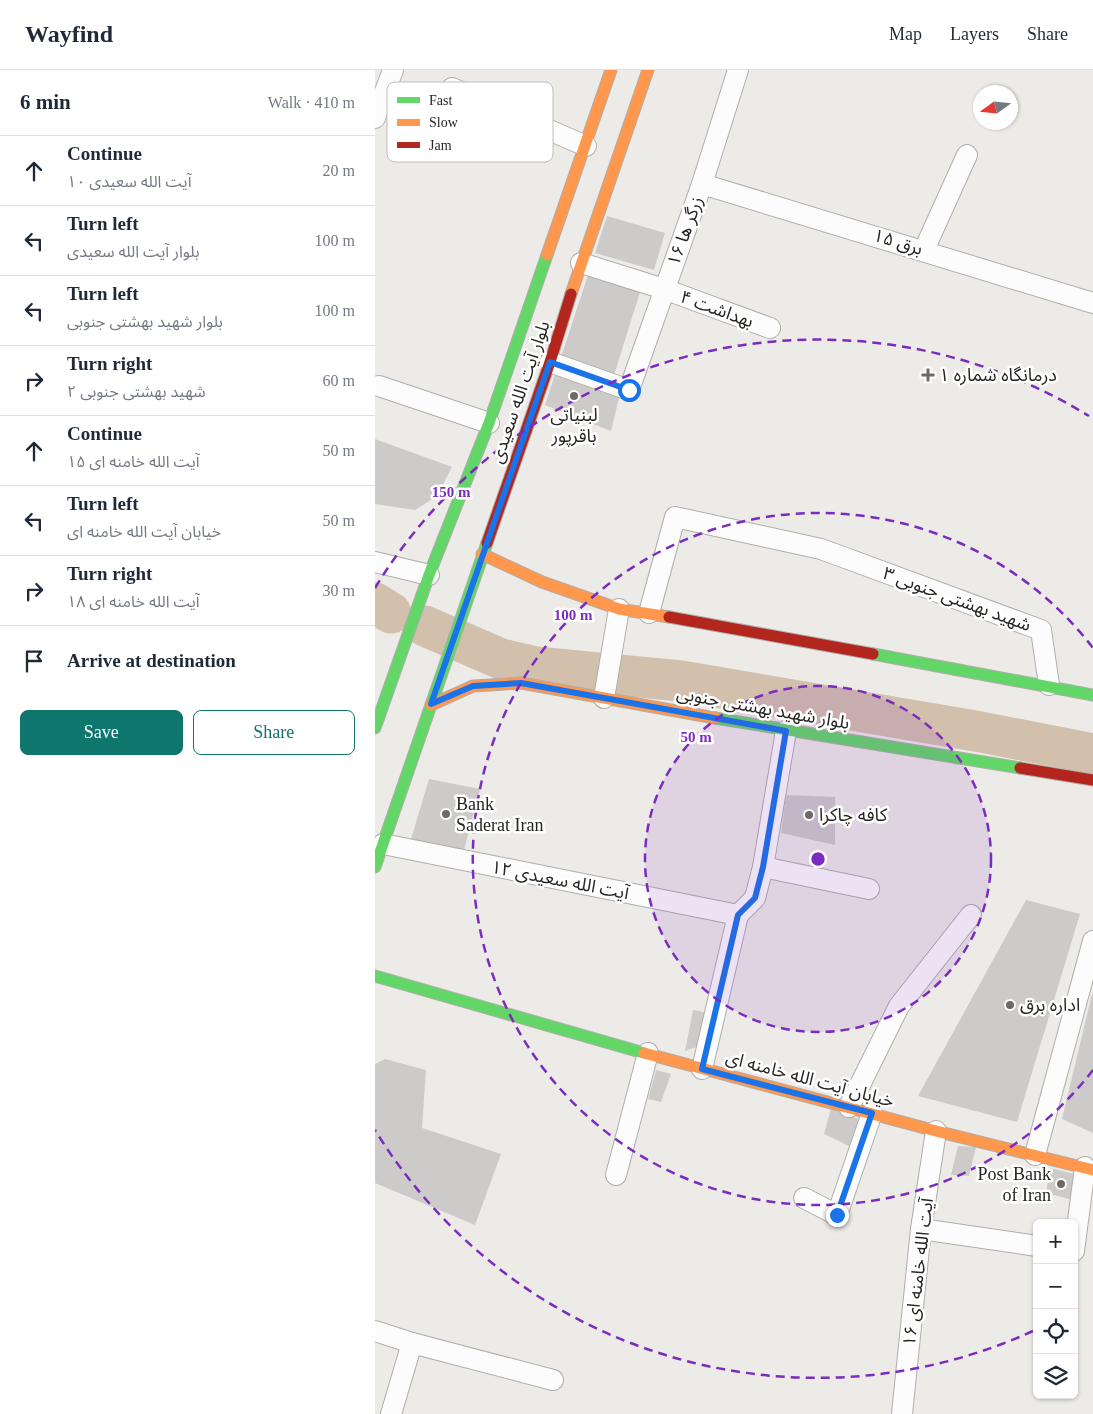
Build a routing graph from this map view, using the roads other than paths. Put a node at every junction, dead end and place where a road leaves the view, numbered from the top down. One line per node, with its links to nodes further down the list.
1 (393, 70): 5 (street)
2 (611, 70): 9 (main road, بلوار آیت الله سعیدی)
3 (648, 70): 13 (main road, بلوار آیت الله سعیدی)
4 (738, 70): 11 (street, زرگر ها ۱۶)
5 (388, 82)
6 (387, 86): 7 (street)
7 (375, 118)
8 (553, 132): 9 (street)
9 (585, 146): 19 (main road, بلوار آیت الله سعیدی)
10 (967, 155): 12 (street)
11 (703, 184): 12 (street, برق ۱۵); 14 (street, زرگر ها ۱۶)
12 (924, 250): 15 (street, برق ۱۵)
13 (581, 263): 14 (street, بهداشت ۴); 17 (main road, بلوار آیت الله سعیدی)
14 (664, 289): 16 (street, بهداشت ۴); 17 (street, زرگر ها ۱۶)
15 (1093, 303)
16 (770, 328)
17 (550, 362): 20 (main road, بلوار آیت الله سعیدی)
18 (379, 386): 19 (street)
19 (489, 423): 22 (main road, بلوار آیت الله سعیدی)
20 (482, 554): 23 (main road); 28 (main road, بلوار آیت الله سعیدی)
21 (375, 562): 22 (street)
22 (429, 576): 29 (main road, بلوار آیت الله سعیدی)
23 (619, 609): 24 (main road); 27 (street)
24 (649, 612): 25 (main road); 25 (street, شهید بهشتی جنوبی ۳)
25 (1049, 685): 26 (main road)
26 (1093, 695)
27 (605, 698): 28 (main road, بلوار شهید بهشتی جنوبی); 30 (main road, بلوار شهید بهشتی جنوبی)
28 (431, 704): 32 (main road, بلوار آیت الله سعیدی)
29 (375, 728)
30 (786, 731): 31 (main road, بلوار شهید بهشتی جنوبی); 34 (street)
31 (1093, 780)
32 (383, 844): 33 (main road, بلوار آیت الله سعیدی); 36 (street, آیت الله سعیدی ۱۲)
33 (375, 867)
34 (763, 867): 35 (street); 36 (street)
35 (869, 889)
36 (738, 915): 42 (street)
37 (971, 915): 43 (street)
38 (1092, 946): 46 (street)
39 (376, 961): 40 (main road)
40 (375, 977): 41 (main road, خیابان آیت الله خامنه ای)
41 (648, 1053): 42 (main road, خیابان آیت الله خامنه ای); 48 (street)
42 (702, 1069): 43 (main road, خیابان آیت الله خامنه ای)
43 (849, 1108): 44 (main road, خیابان آیت الله خامنه ای)
44 (872, 1113): 45 (main road, خیابان آیت الله خامنه ای); 49 (street)
45 (936, 1131): 46 (main road, خیابان آیت الله خامنه ای); 50 (street, آیت الله خامنه ای ۱۶)
46 (1035, 1155): 47 (main road, خیابان آیت الله خامنه ای)
47 (1089, 1168): 51 (street)
48 (616, 1175)
49 (804, 1198)
50 (921, 1229): 52 (street); 57 (street, آیت الله خامنه ای ۱۶)
51 (1078, 1233)
52 (1033, 1245)
53 (375, 1331): 54 (street)
54 (412, 1343): 55 (street); 56 (street)
55 (553, 1380)
56 (391, 1414)
57 (902, 1414)

